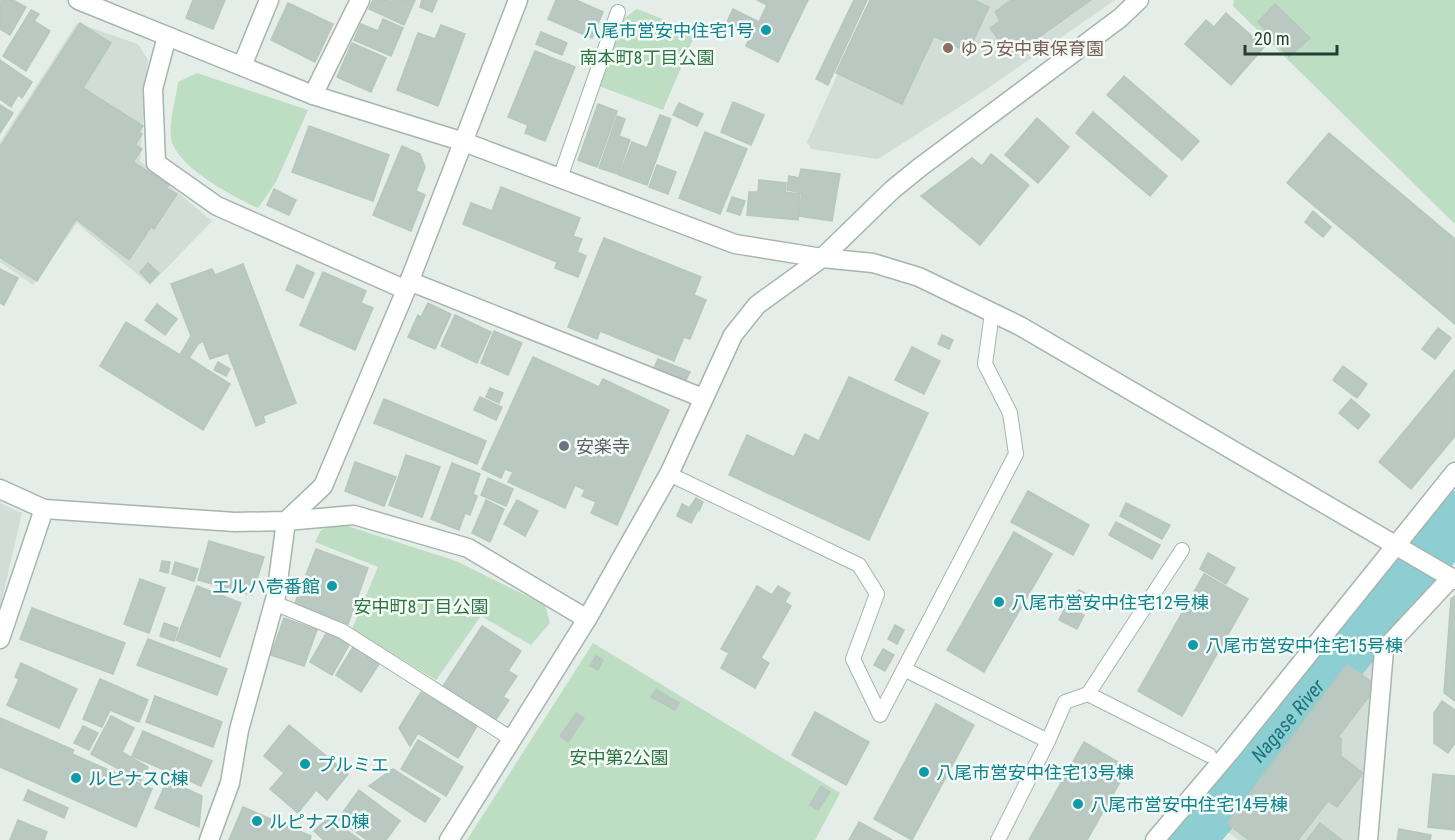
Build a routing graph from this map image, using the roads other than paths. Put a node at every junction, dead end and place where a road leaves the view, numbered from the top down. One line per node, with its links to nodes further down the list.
1 (78, 0): 7 (street)
2 (269, 0): 8 (street)
3 (360, 0): 9 (street)
4 (518, 0): 10 (street)
5 (1139, 0): 12 (street)
6 (618, 12): 11 (lane)
7 (167, 36): 8 (street); 13 (street)
8 (242, 66): 9 (street)
9 (313, 95): 10 (street)
10 (464, 142): 11 (street); 13 (street)
11 (560, 178): 12 (street)
12 (822, 258): 14 (street); 15 (street)
13 (408, 286): 15 (street); 20 (street)
14 (992, 313): 21 (street); 27 (lane)
15 (703, 398): 17 (street)
16 (1455, 472): 21 (street)
17 (669, 474): 25 (street); 27 (lane)
18 (0, 489): 19 (street)
19 (44, 509): 20 (street); 26 (street)
20 (286, 521): 24 (street); 25 (street)
21 (1399, 547): 23 (street); 35 (street)
22 (1182, 549): 28 (lane)
23 (1453, 579): 36 (street)
24 (274, 603): 29 (lane); 32 (street)
25 (587, 619): 29 (street)
26 (0, 639)
27 (904, 669): 30 (lane)
28 (1088, 694): 30 (lane); 31 (lane)
29 (512, 739): 33 (street)
30 (1048, 741): 34 (lane)
31 (1209, 755)
32 (209, 840)
33 (449, 840)
34 (998, 840)
35 (1155, 840)
36 (1368, 840)

